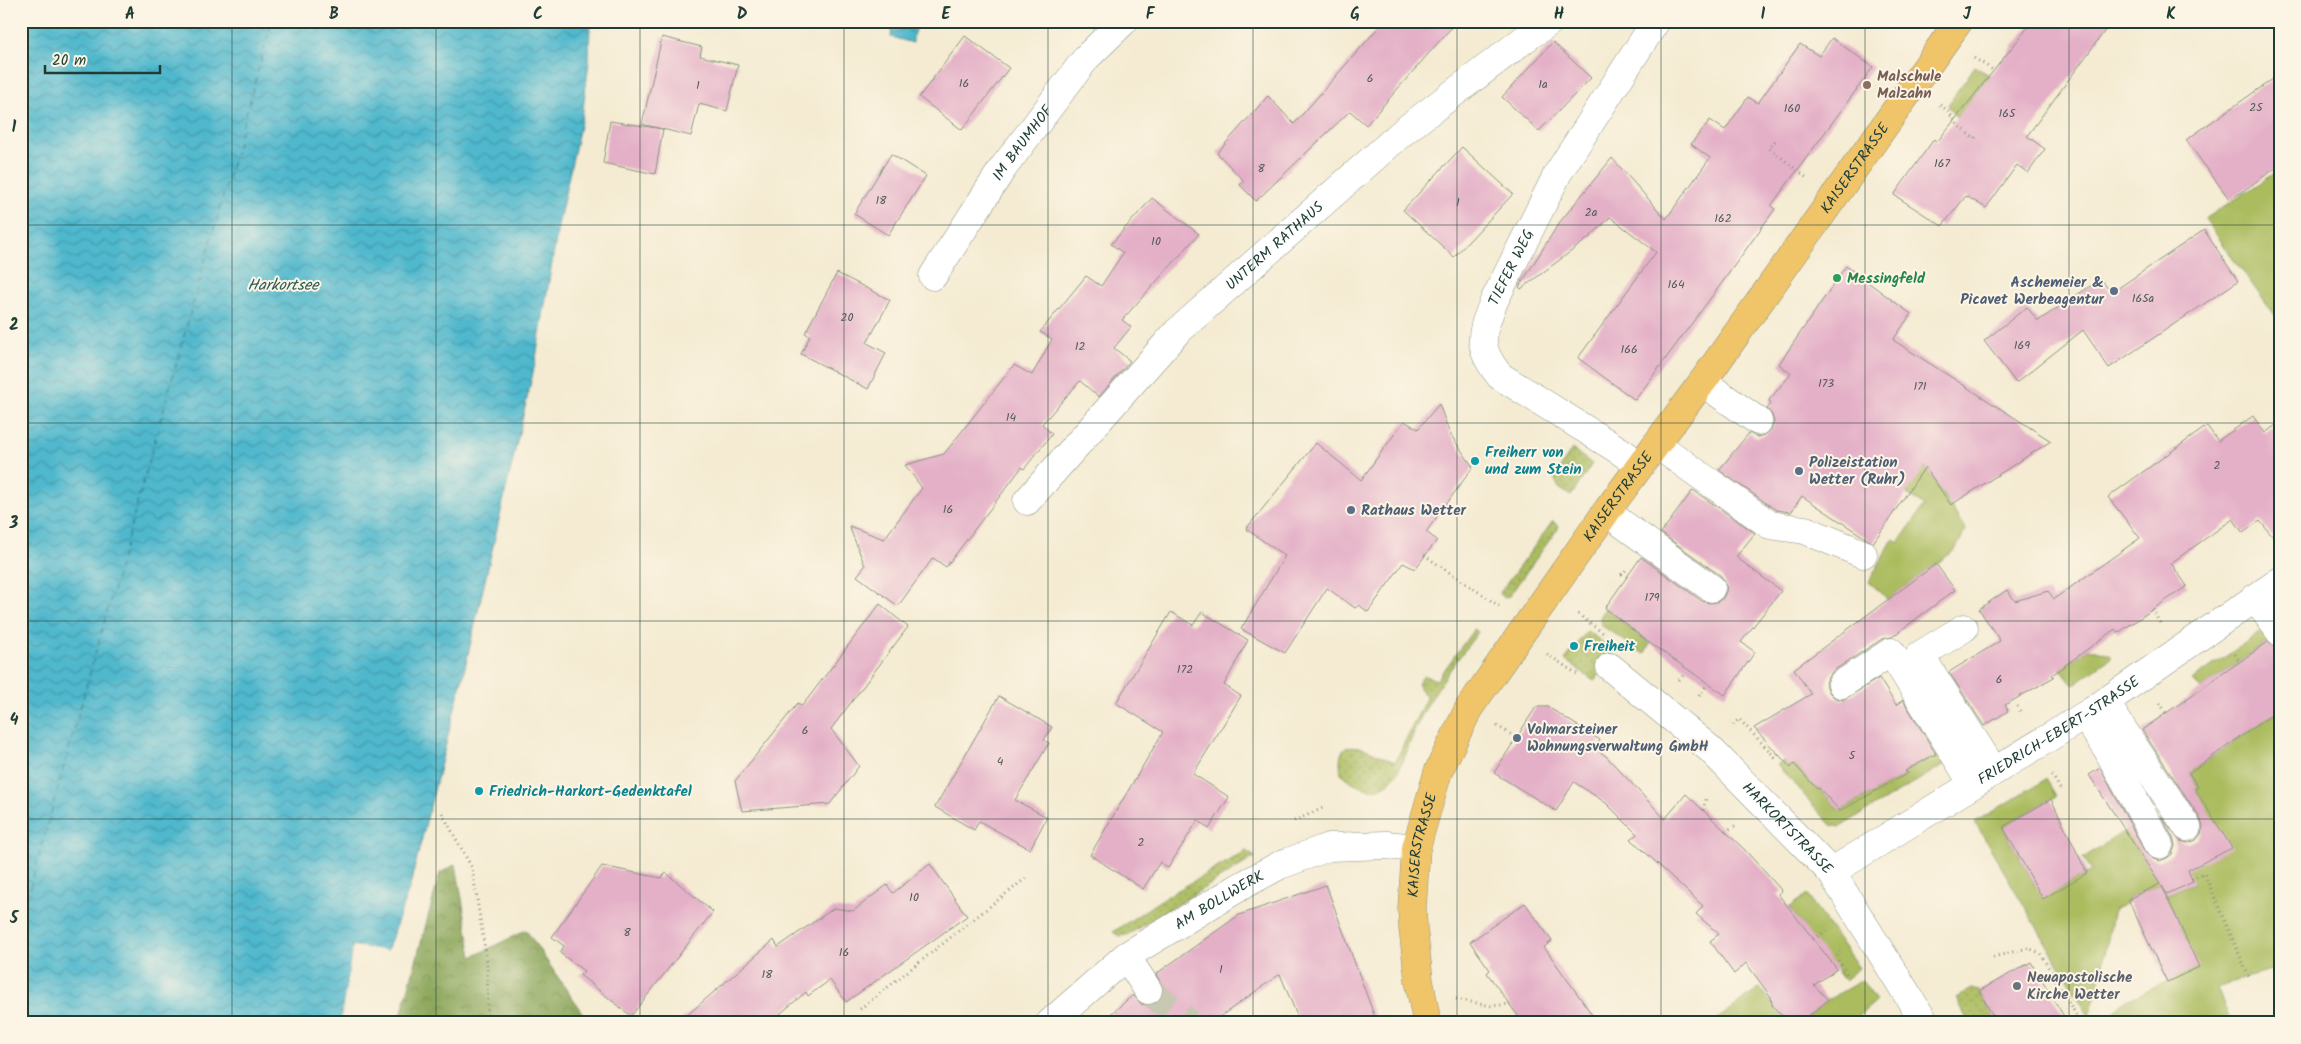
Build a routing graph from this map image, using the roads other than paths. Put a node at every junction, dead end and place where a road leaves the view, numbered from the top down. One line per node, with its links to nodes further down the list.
1 (1124, 21): 5 (street, IM BAUMHOF)
2 (1551, 21): 10 (street, UNTERM RATHAUS)
3 (1656, 21): 9 (street, TIEFER WEG)
4 (1959, 21): 6 (main road, KAISERSTRASSE)
5 (933, 276)
6 (1702, 382): 7 (street); 8 (main road, KAISERSTRASSE)
7 (1758, 421)
8 (1656, 444): 9 (main road, KAISERSTRASSE); 12 (street)
9 (1640, 465): 11 (main road, KAISERSTRASSE)
10 (1027, 502)
11 (1606, 512): 14 (street); 24 (main road, KAISERSTRASSE)
12 (1863, 554)
13 (2279, 583): 15 (street, FRIEDRICH-EBERT-STRASSE)
14 (1711, 588)
15 (2255, 598): 17 (street); 20 (street, FRIEDRICH-EBERT-STRASSE)
16 (1964, 628): 21 (street)
17 (2280, 632)
18 (1610, 667): 25 (street, HARKORTSTRASSE)
19 (1842, 684): 21 (street)
20 (2094, 709): 21 (street, FRIEDRICH-EBERT-STRASSE); 22 (street); 23 (street)
21 (1984, 778): 25 (street, FRIEDRICH-EBERT-STRASSE)
22 (2187, 827)
23 (2159, 844)
24 (1416, 848): 26 (street, AM BOLLWERK); 28 (main road, KAISERSTRASSE)
25 (1831, 872): 30 (street, HARKORTSTRASSE)
26 (1126, 956): 27 (street); 29 (street, AM BOLLWERK)
27 (1148, 990)
28 (1425, 1014)
29 (1050, 1023)
30 (1925, 1023)

